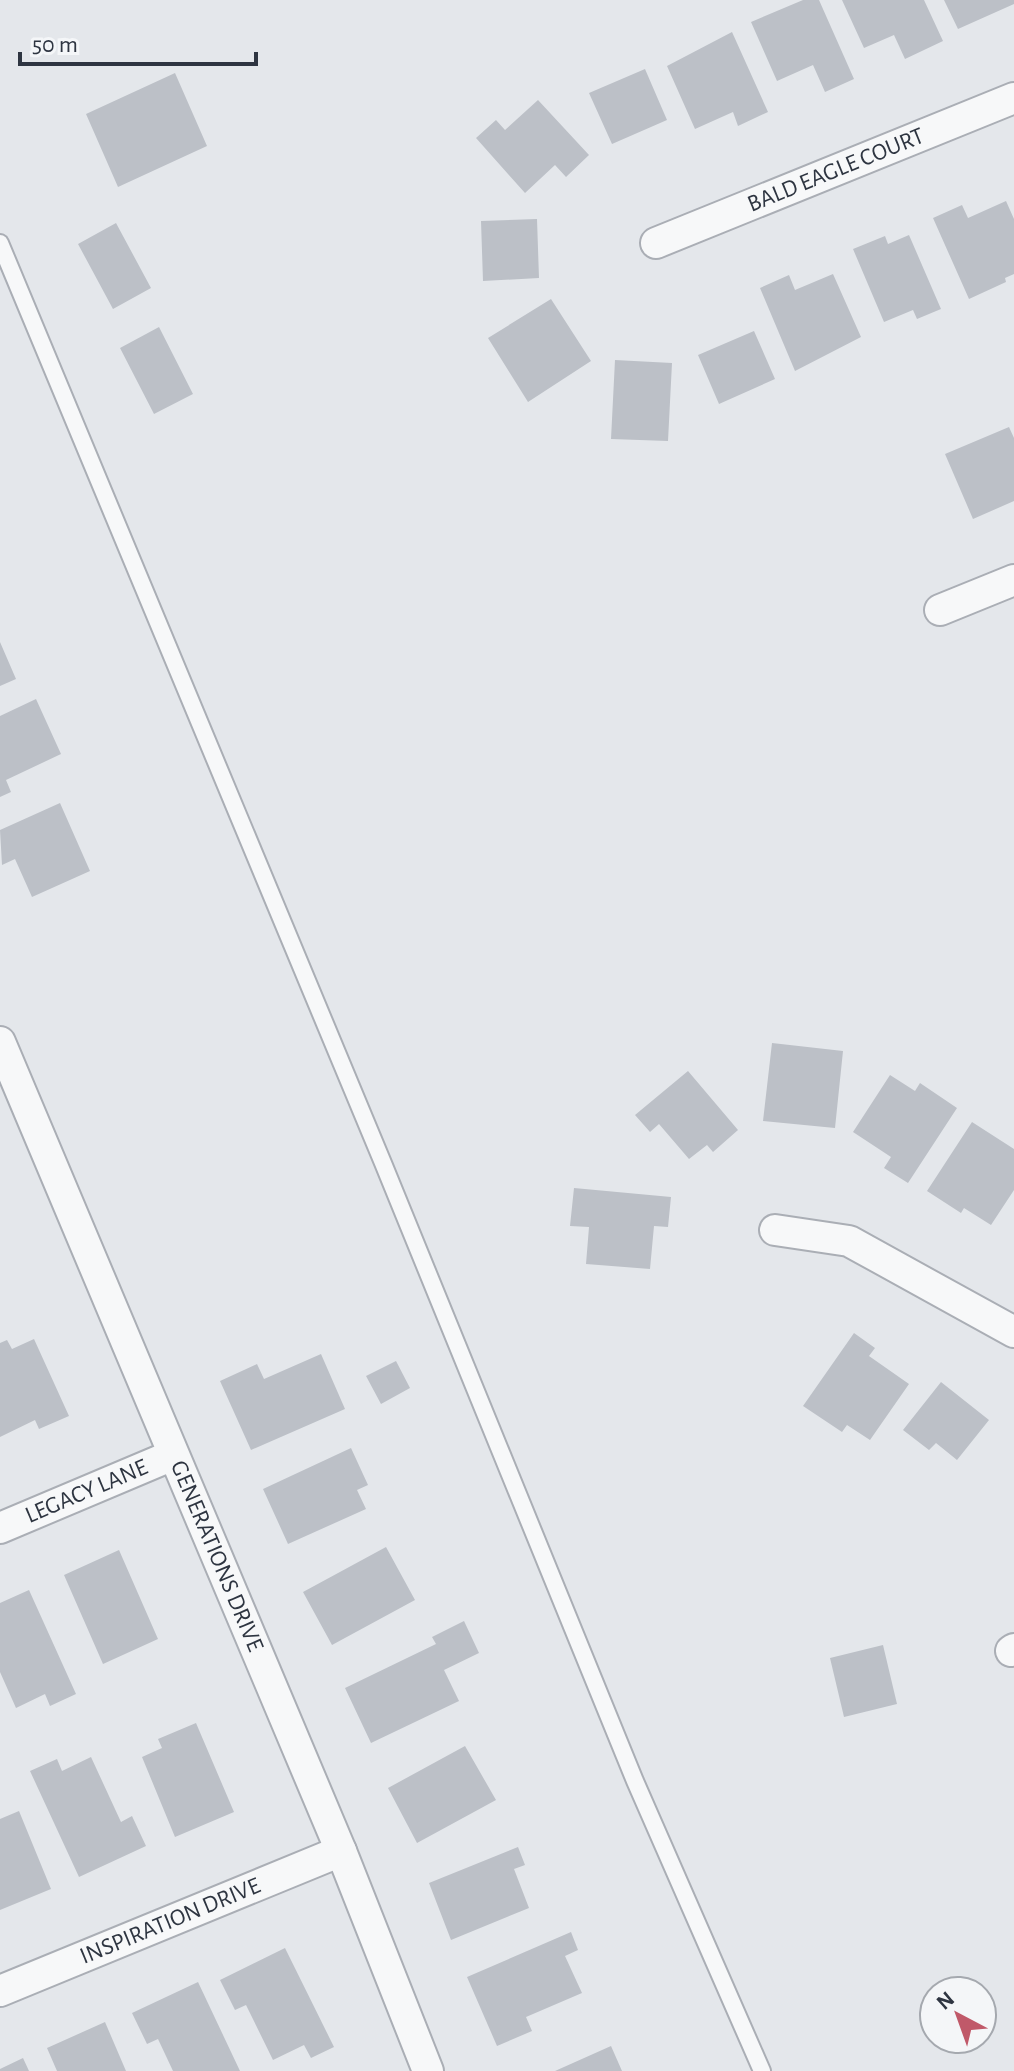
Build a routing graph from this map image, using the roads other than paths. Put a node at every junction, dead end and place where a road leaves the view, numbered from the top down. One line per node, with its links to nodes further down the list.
1 (1014, 98): 3 (street, BALD EAGLE COURT)
2 (0, 243): 14 (lane)
3 (656, 243)
4 (1014, 580): 5 (street)
5 (940, 610)
6 (0, 1043): 9 (street, GENERATIONS DRIVE)
7 (775, 1230): 8 (street)
8 (1014, 1332)
9 (173, 1455): 10 (street, LEGACY LANE); 11 (street, GENERATIONS DRIVE)
10 (0, 1528)
11 (341, 1851): 12 (street, INSPIRATION DRIVE); 13 (street, GENERATIONS DRIVE)
12 (0, 1991)
13 (428, 2071)
14 (762, 2071)

